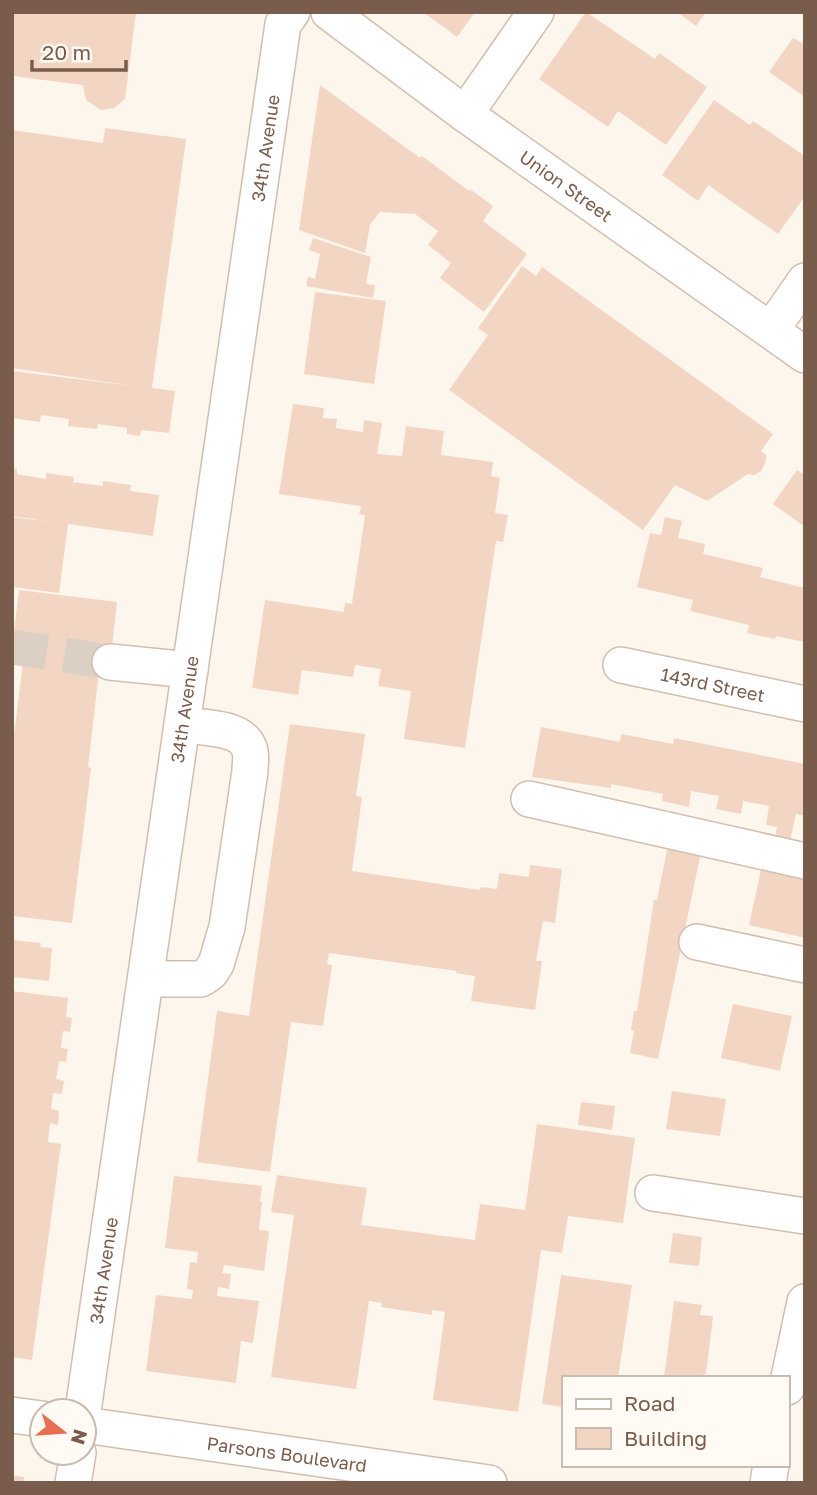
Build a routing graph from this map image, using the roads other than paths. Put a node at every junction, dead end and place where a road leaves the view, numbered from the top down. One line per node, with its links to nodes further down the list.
1 (292, 12): 10 (street, 34th Avenue)
2 (329, 12): 4 (street, Union Street)
3 (536, 12): 4 (street)
4 (465, 114): 6 (street, Union Street)
5 (805, 282): 6 (street)
6 (771, 330): 7 (street, Union Street)
7 (805, 355)
8 (110, 662): 10 (street)
9 (621, 665): 11 (street, 143rd Street)
10 (190, 670): 12 (street, 34th Avenue)
11 (805, 704)
12 (182, 725): 17 (street, 34th Avenue); 17 (street)
13 (530, 799): 14 (street)
14 (805, 862)
15 (697, 942): 16 (street)
16 (805, 965)
17 (146, 979): 22 (street, 34th Avenue)
18 (653, 1193): 19 (street)
19 (805, 1216)
20 (805, 1302): 21 (street)
21 (789, 1378)
22 (85, 1397)
23 (98, 1427): 24 (street, Parsons Boulevard)
24 (489, 1483)

